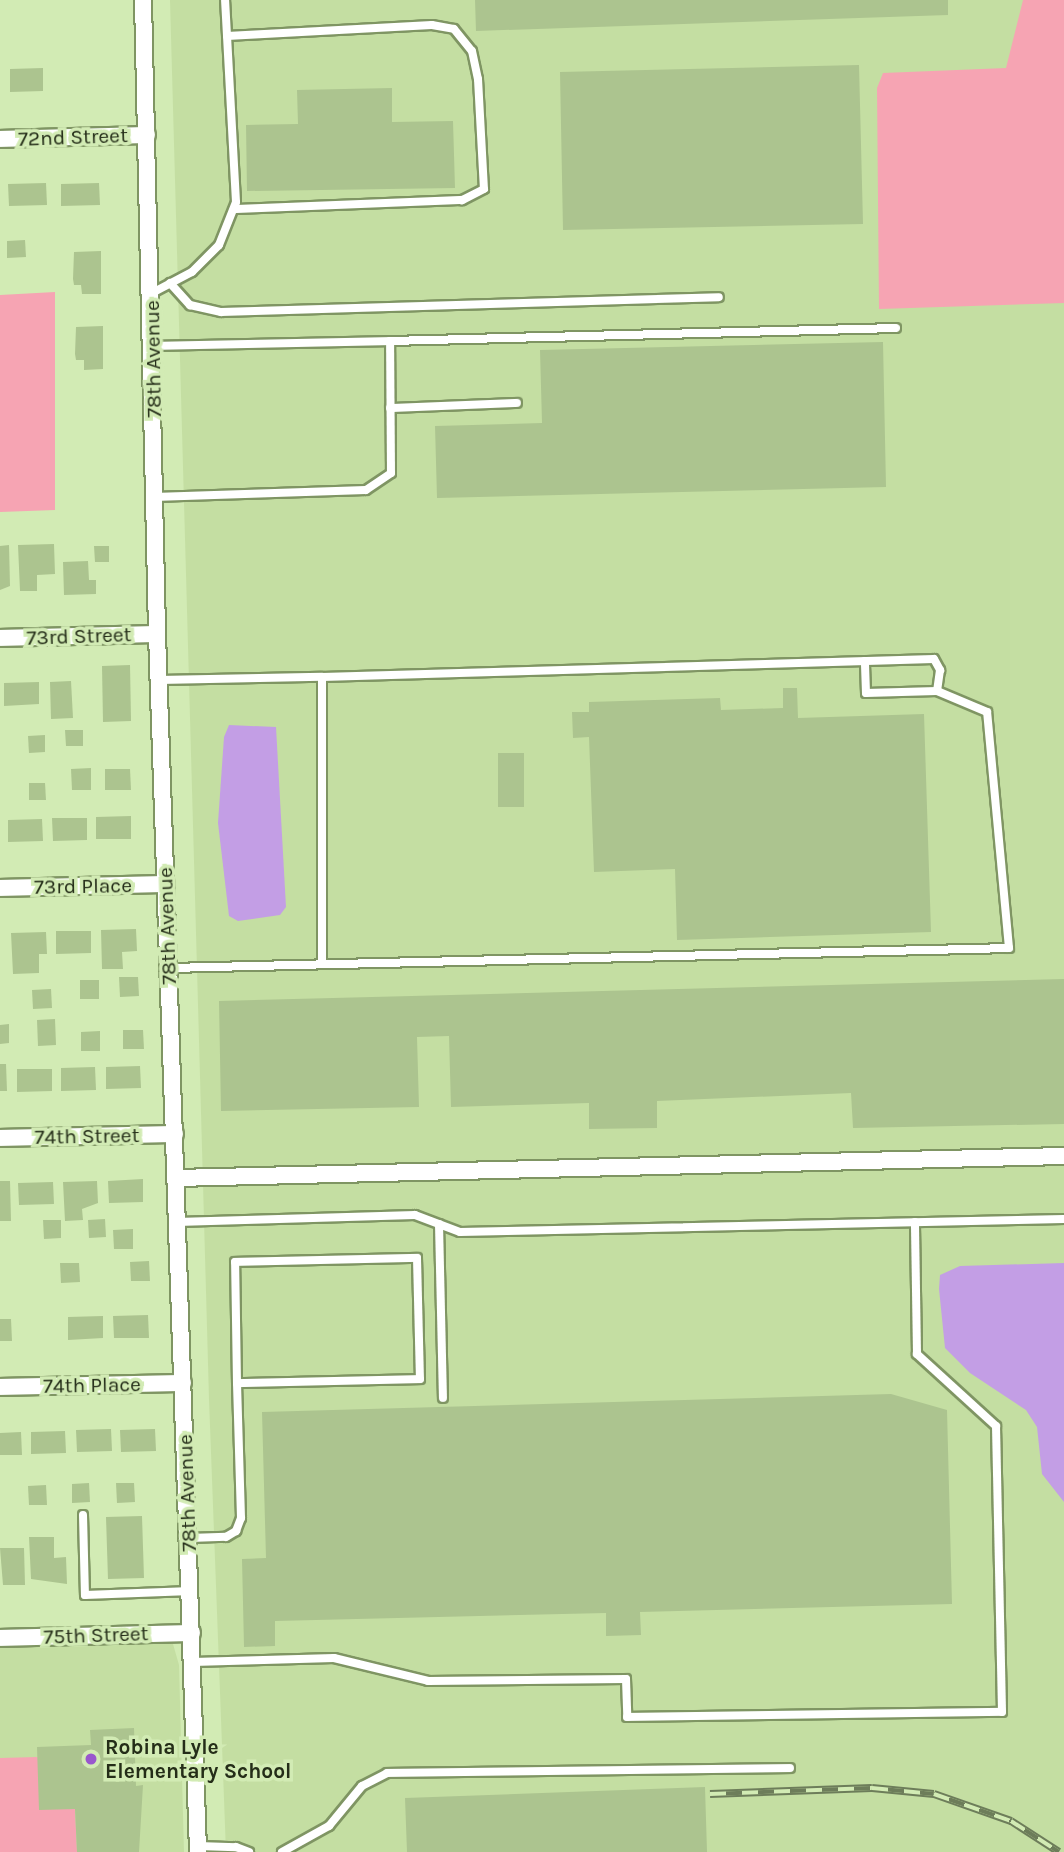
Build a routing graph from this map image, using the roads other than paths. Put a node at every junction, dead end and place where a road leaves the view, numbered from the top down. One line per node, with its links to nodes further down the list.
1 (143, 0): 4 (street, 78th Avenue)
2 (225, 0): 3 (lane)
3 (227, 36): 6 (lane); 6 (lane)
4 (147, 135): 5 (street, 72nd Street); 8 (street, 78th Avenue)
5 (0, 139)
6 (234, 209): 7 (lane)
7 (170, 284): 8 (lane); 9 (lane)
8 (152, 293): 12 (street, 78th Avenue)
9 (719, 297)
10 (896, 328): 11 (lane)
11 (390, 341): 12 (lane); 14 (lane)
12 (154, 346): 15 (street, 78th Avenue)
13 (517, 403): 14 (lane)
14 (390, 408): 15 (lane)
15 (154, 497): 16 (street, 78th Avenue)
16 (157, 634): 17 (street, 73rd Street); 20 (street, 78th Avenue)
17 (0, 638)
18 (864, 661): 19 (lane); 21 (lane); 21 (lane)
19 (321, 677): 20 (lane); 24 (lane)
20 (159, 680): 22 (street, 78th Avenue)
21 (937, 691): 24 (lane)
22 (166, 884): 23 (street, 73rd Place); 25 (street, 78th Avenue)
23 (0, 888)
24 (322, 964): 25 (lane)
25 (169, 968): 26 (street, 78th Avenue)
26 (175, 1134): 27 (street, 74th Street); 29 (street, 78th Avenue)
27 (0, 1138)
28 (1064, 1156): 29 (street)
29 (176, 1178): 31 (street, 78th Avenue)
30 (1064, 1219): 32 (lane)
31 (177, 1222): 33 (lane); 34 (street, 78th Avenue)
32 (915, 1222): 33 (lane); 43 (lane)
33 (439, 1224): 37 (lane)
34 (183, 1383): 36 (street, 74th Place); 39 (street, 78th Avenue)
35 (237, 1383): 35 (lane); 39 (lane)
36 (0, 1387)
37 (443, 1398)
38 (83, 1516): 40 (lane)
39 (189, 1538): 40 (street, 78th Avenue)
40 (191, 1591): 41 (street, 78th Avenue)
41 (192, 1633): 42 (street, 75th Street); 43 (street, 78th Avenue)
42 (0, 1638)
43 (193, 1662): 45 (street, 78th Avenue)
44 (790, 1768): 47 (lane)
45 (198, 1849): 46 (lane)
46 (248, 1852)
47 (282, 1852)

